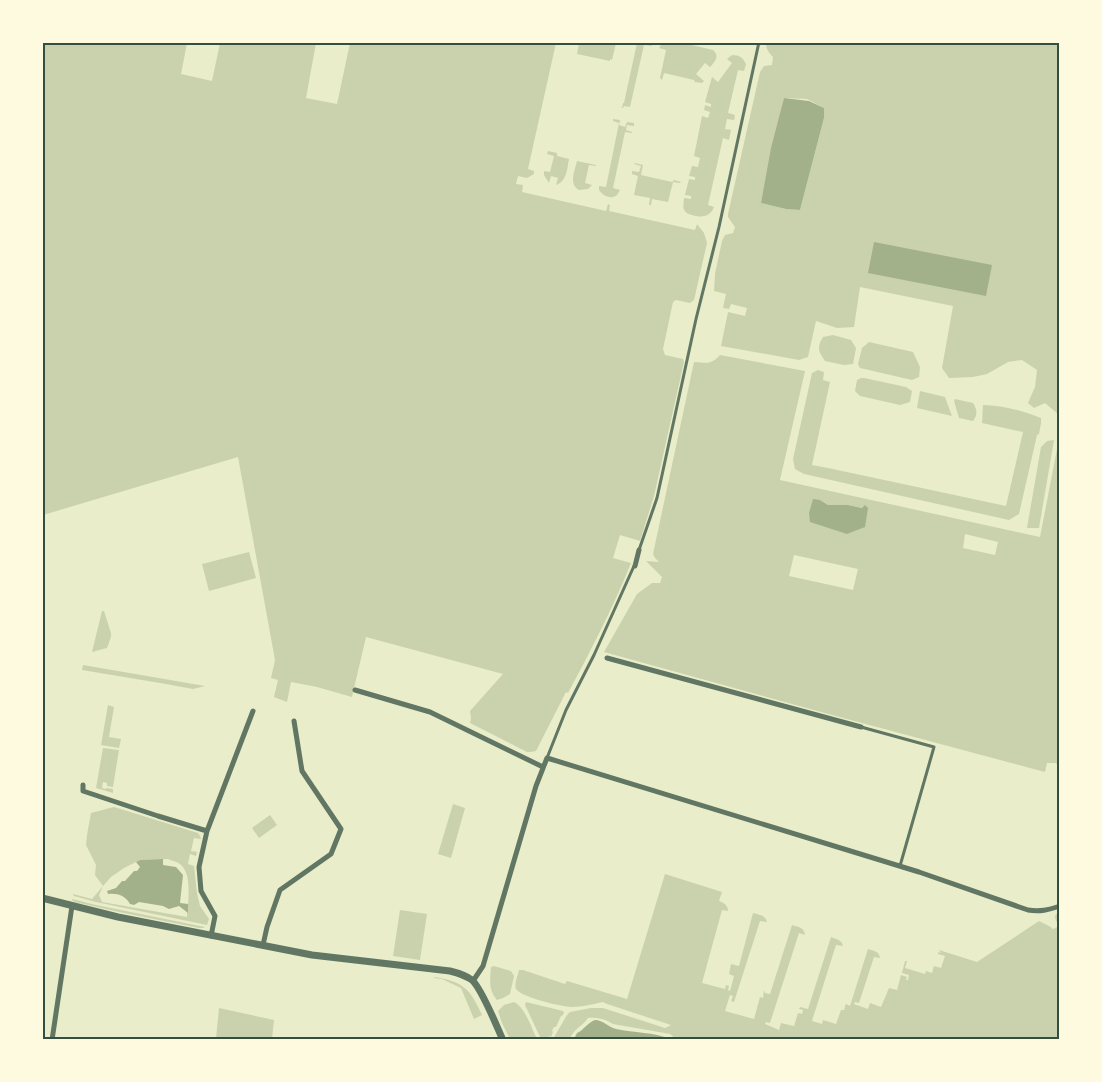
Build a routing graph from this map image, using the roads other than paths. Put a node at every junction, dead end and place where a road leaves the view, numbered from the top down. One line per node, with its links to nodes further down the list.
1 (759, 42): 2 (lane)
2 (640, 550): 3 (street)
3 (634, 566): 9 (lane)
4 (607, 658): 8 (street)
5 (355, 690): 10 (street)
6 (253, 712): 12 (street)
7 (294, 721): 18 (street)
8 (861, 727): 13 (lane)
9 (547, 758): 10 (street); 13 (street)
10 (543, 767): 19 (street)
11 (83, 785): 12 (street)
12 (207, 831): 17 (street)
13 (900, 866): 16 (street)
14 (42, 898): 15 (street)
15 (72, 906): 17 (street); 20 (street)
16 (1060, 906)
17 (211, 936): 18 (street)
18 (263, 945): 19 (street)
19 (472, 981): 21 (street)
20 (52, 1040)
21 (502, 1040)

